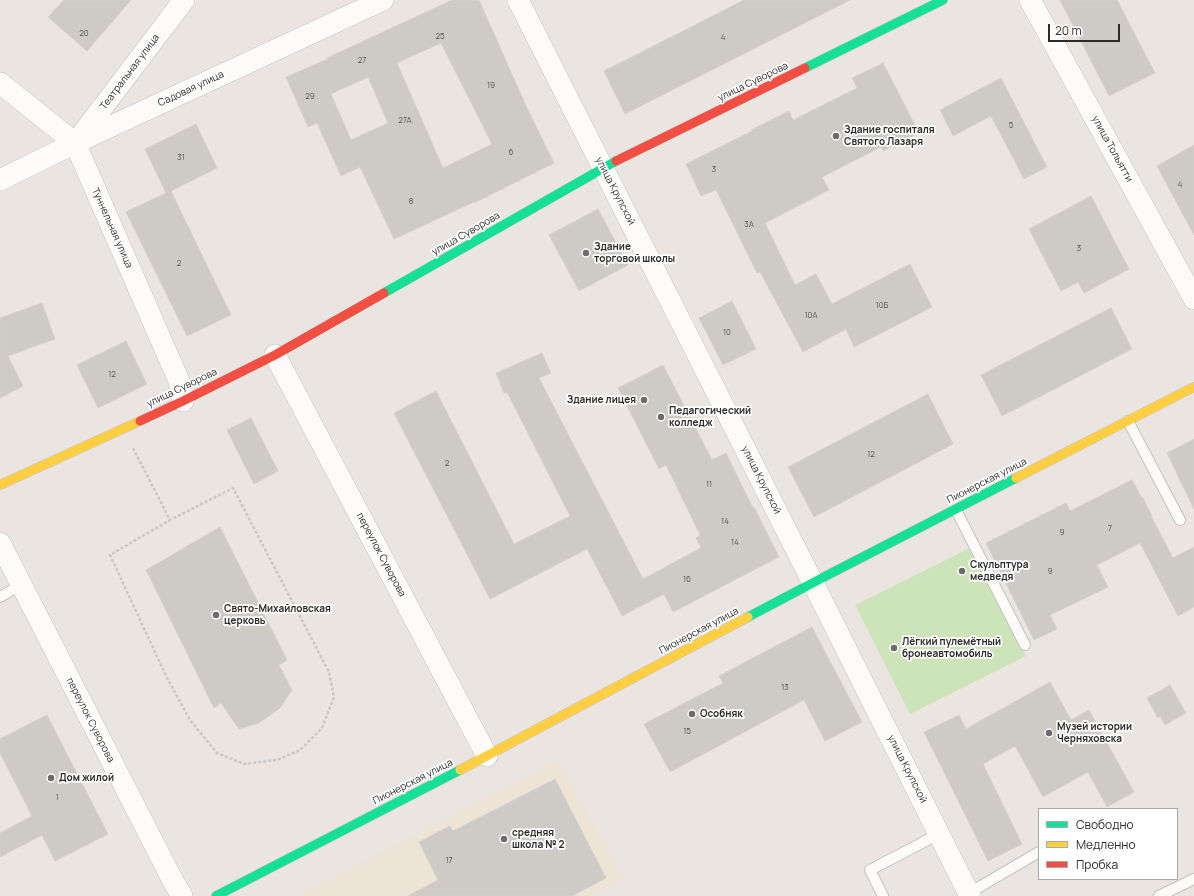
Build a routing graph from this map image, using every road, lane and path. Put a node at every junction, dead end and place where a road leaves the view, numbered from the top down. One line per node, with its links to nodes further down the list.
1 (184, 0): 7 (street, Театральная улица)
2 (383, 0): 7 (street, Садовая улица)
3 (518, 0): 8 (street, улица Крупской)
4 (943, 0): 8 (street, улица Суворова)
5 (1030, 0): 10 (street, улица Тольятти)
6 (0, 83): 7 (street, Туннельная улица)
7 (75, 143): 9 (street, Садовая улица); 13 (street, Туннельная улица)
8 (604, 169): 11 (street, улица Суворова); 21 (street, улица Крупской)
9 (0, 180)
10 (1194, 298)
11 (275, 355): 13 (street, улица Суворова); 25 (street, переулок Суворова)
12 (1194, 387): 14 (street, Пионерская улица)
13 (183, 401): 16 (street, улица Суворова)
14 (1128, 421): 17 (street, Пионерская улица); 19 (lane)
15 (133, 447): 18 (path)
16 (0, 485)
17 (956, 510): 21 (street, Пионерская улица); 24 (lane)
18 (170, 520): 18 (path)
19 (1180, 520)
20 (0, 543): 22 (street, переулок Суворова)
21 (813, 583): 25 (street, Пионерская улица); 26 (street, улица Крупской)
22 (21, 585): 23 (lane); 30 (street, переулок Суворова)
23 (0, 597)
24 (1025, 645)
25 (487, 756): 31 (street, Пионерская улица)
26 (939, 834): 29 (street, улица Крупской); 32 (lane)
27 (1038, 853): 29 (lane)
28 (1194, 879): 33 (lane)
29 (970, 895)
30 (182, 896)
31 (216, 896)
32 (883, 896)
33 (1159, 896)

